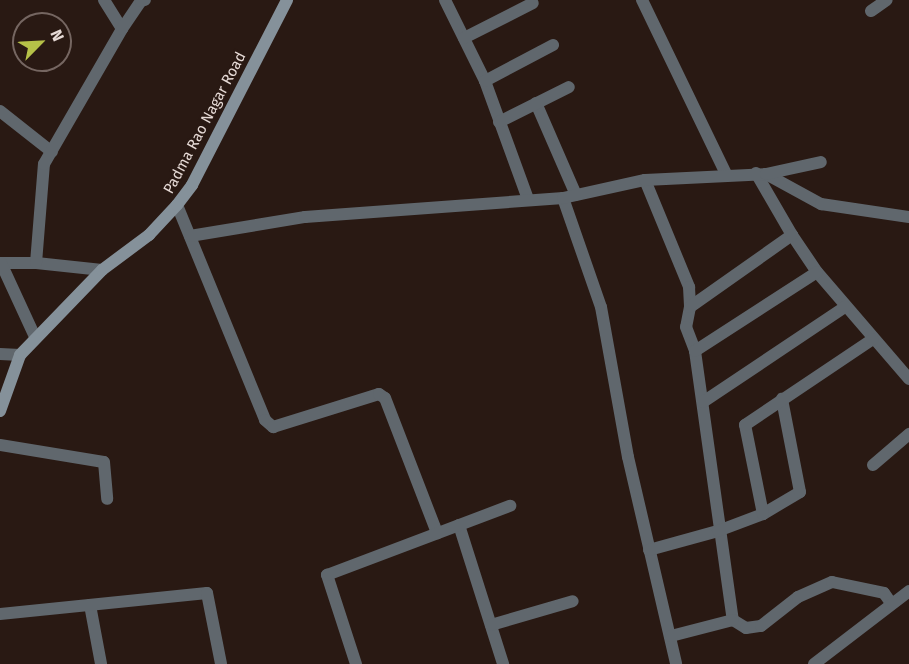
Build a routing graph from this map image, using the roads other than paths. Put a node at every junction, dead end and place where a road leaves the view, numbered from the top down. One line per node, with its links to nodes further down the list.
1 (104, 0): 9 (street)
2 (145, 0): 9 (street)
3 (287, 0): 25 (main road, Padma Rao Nagar Road)
4 (445, 0): 10 (street)
5 (642, 0): 20 (street)
6 (887, 0): 8 (street)
7 (533, 3): 10 (street)
8 (871, 11)
9 (122, 29): 17 (street)
10 (464, 38): 12 (street)
11 (553, 45): 12 (street)
12 (485, 81): 16 (street)
13 (569, 87): 14 (street)
14 (536, 103): 16 (street); 22 (street)
15 (0, 111): 17 (street)
16 (499, 122): 24 (street)
17 (52, 152): 30 (street)
18 (821, 162): 19 (street)
19 (761, 173): 20 (street); 26 (street); 27 (street)
20 (727, 176): 21 (street)
21 (645, 180): 22 (street); 34 (street)
22 (576, 195): 23 (street)
23 (563, 198): 24 (street); 53 (street)
24 (528, 199): 28 (street)
25 (177, 205): 28 (street); 31 (main road, Padma Rao Nagar Road)
26 (909, 217)
27 (792, 235): 32 (street); 34 (street)
28 (190, 236): 52 (street)
29 (1, 263): 30 (street); 35 (street)
30 (36, 263): 31 (street)
31 (102, 270): 35 (main road, Padma Rao Nagar Road)
32 (817, 272): 33 (street); 37 (street)
33 (845, 307): 36 (street); 42 (street)
34 (690, 308): 37 (street)
35 (35, 337): 39 (main road, Padma Rao Nagar Road)
36 (873, 339): 40 (street); 41 (street)
37 (695, 351): 42 (street)
38 (0, 354): 39 (street)
39 (20, 355): 43 (main road, Padma Rao Nagar Road)
40 (909, 379)
41 (782, 399): 49 (street); 49 (street)
42 (703, 402): 51 (street)
43 (0, 411)
44 (909, 434): 46 (street)
45 (0, 446): 47 (street)
46 (873, 465)
47 (107, 499)
48 (510, 506): 50 (street)
49 (763, 514): 51 (street)
50 (459, 525): 52 (street); 60 (street)
51 (718, 531): 53 (street); 59 (street)
52 (437, 533): 64 (street)
53 (649, 550): 61 (street)
54 (909, 591): 56 (street)
55 (573, 601): 60 (street)
56 (891, 603): 59 (street); 67 (street)
57 (90, 605): 58 (street); 62 (street); 63 (street)
58 (0, 614)
59 (733, 620): 61 (street)
60 (491, 625): 65 (street)
61 (671, 636): 66 (street)
62 (101, 664)
63 (221, 664)
64 (356, 664)
65 (504, 664)
66 (676, 664)
67 (814, 664)

